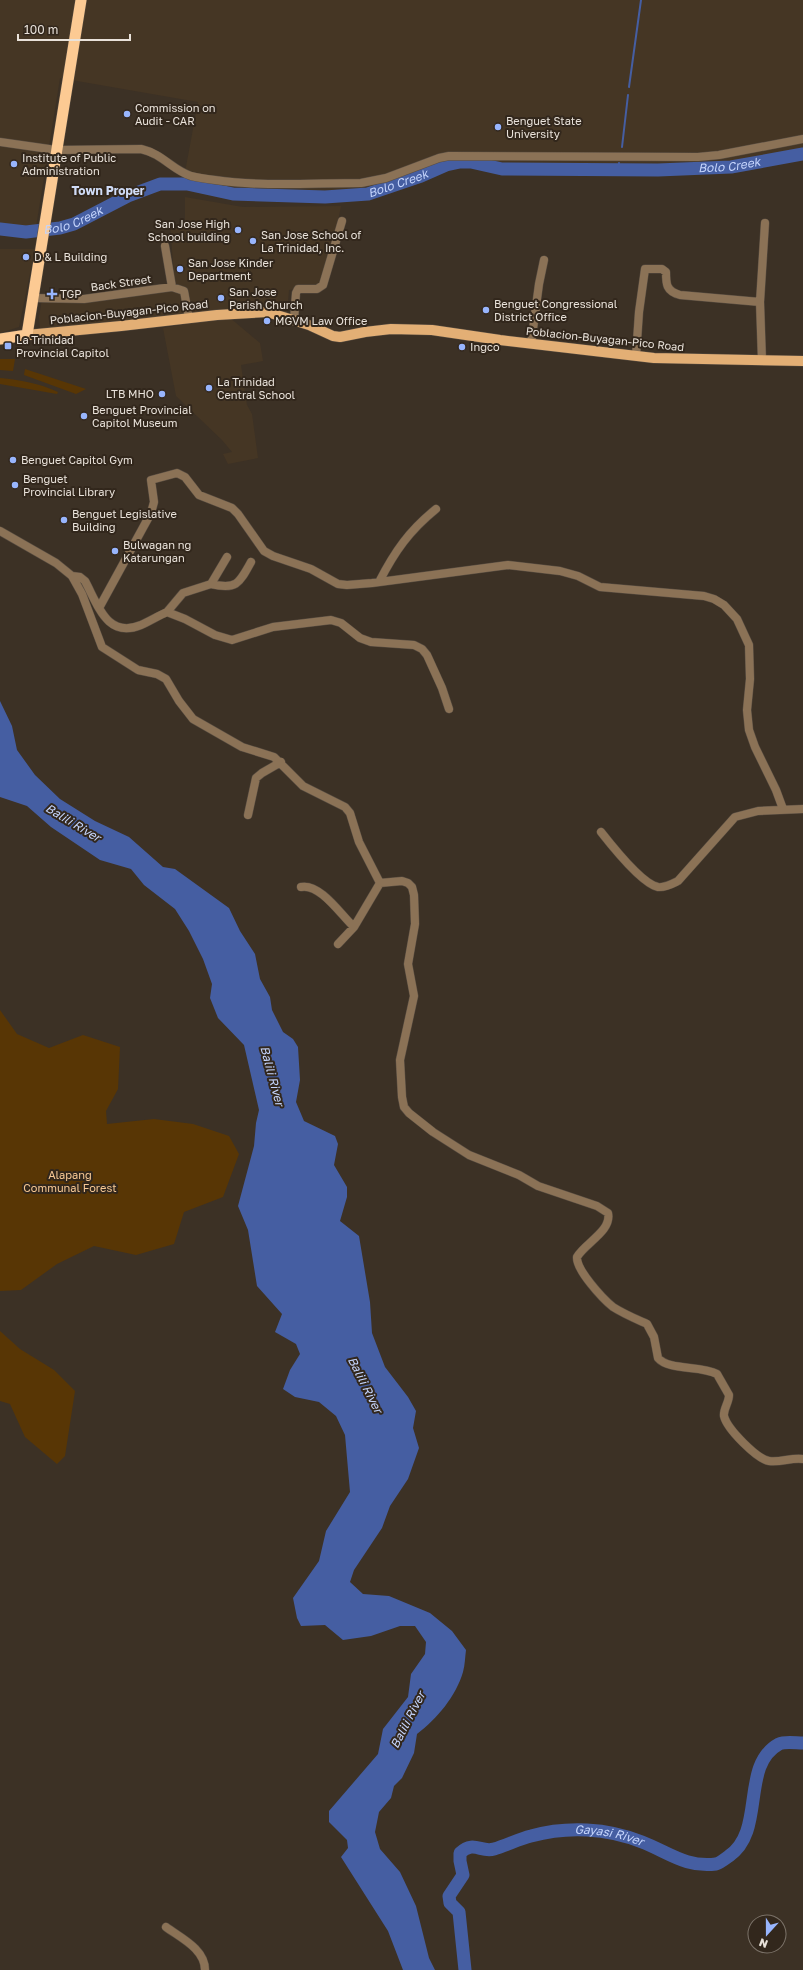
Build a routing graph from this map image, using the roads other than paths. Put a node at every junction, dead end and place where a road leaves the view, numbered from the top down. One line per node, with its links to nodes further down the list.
1 (81, 0): 4 (highway)
2 (803, 139): 4 (street)
3 (0, 142): 4 (street)
4 (56, 150): 10 (highway)
5 (342, 221): 13 (street)
6 (765, 223): 11 (street)
7 (165, 246): 9 (street)
8 (544, 260): 16 (street)
9 (172, 286): 10 (street, Back Street); 12 (street)
10 (33, 298): 14 (highway)
11 (760, 302): 17 (street); 18 (street)
12 (189, 318): 13 (main road, Poblacion-Buyagan-Pico Road); 14 (main road, Poblacion-Buyagan-Pico Road)
13 (294, 320): 16 (main road, Poblacion-Buyagan-Pico Road)
14 (27, 335): 15 (highway)
15 (0, 339)
16 (531, 344): 17 (main road, Poblacion-Buyagan-Pico Road)
17 (636, 356): 18 (main road, Poblacion-Buyagan-Pico Road)
18 (762, 361): 19 (main road, Poblacion-Buyagan-Pico Road)
19 (803, 361)
20 (436, 509): 25 (street)
21 (0, 531): 24 (street)
22 (227, 558): 26 (street)
23 (250, 562): 26 (street)
24 (72, 576): 27 (street); 30 (street)
25 (379, 582): 27 (street); 31 (street)
26 (211, 584): 28 (street)
27 (99, 608): 28 (street)
28 (167, 612): 29 (street)
29 (449, 709)
30 (281, 762): 33 (street); 35 (street)
31 (783, 809): 32 (street); 34 (street)
32 (803, 809)
33 (248, 815)
34 (601, 832)
35 (380, 883): 37 (street); 39 (street)
36 (301, 887): 37 (street)
37 (354, 927): 38 (street)
38 (338, 944)
39 (803, 1459)
40 (166, 1926): 41 (street)
41 (205, 1970)

